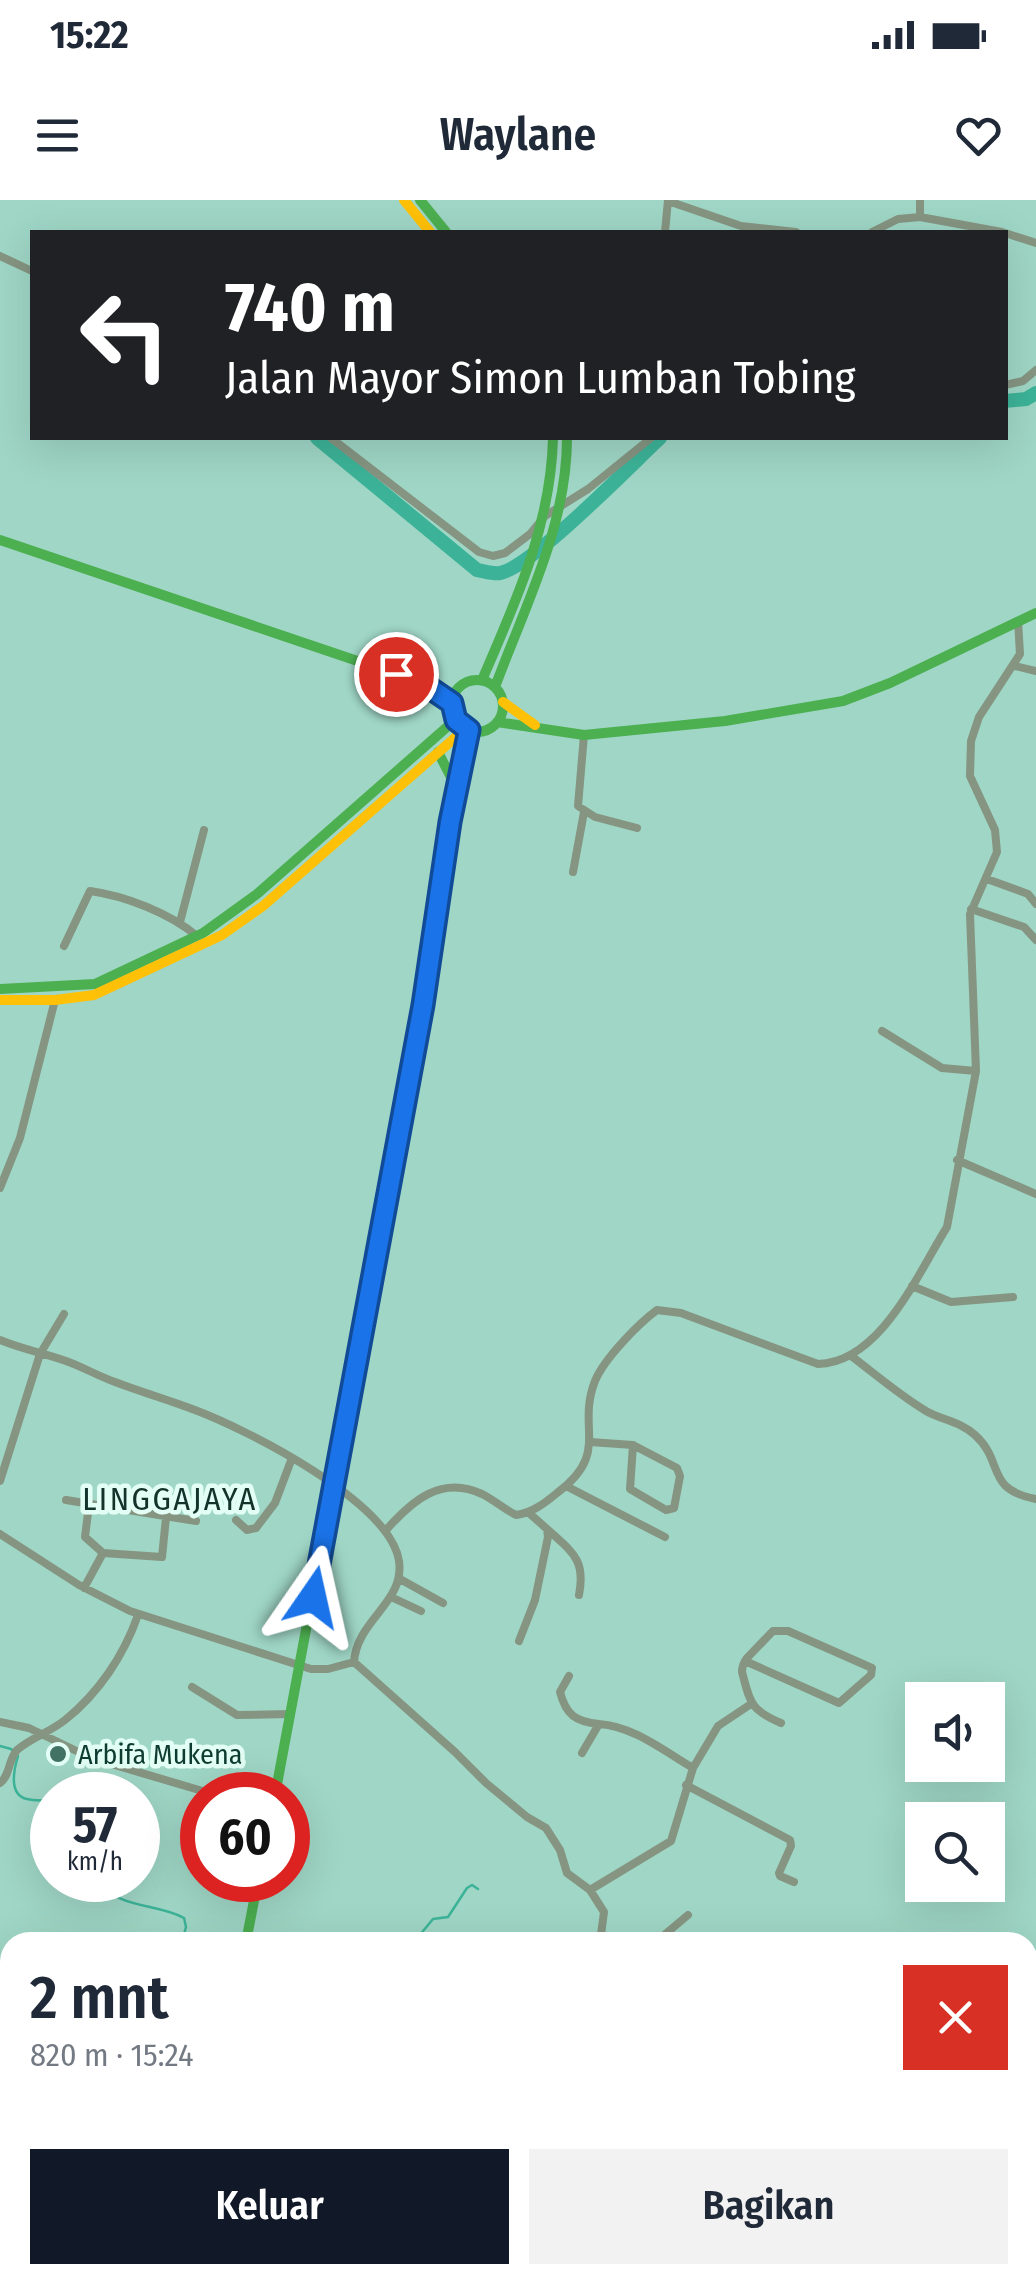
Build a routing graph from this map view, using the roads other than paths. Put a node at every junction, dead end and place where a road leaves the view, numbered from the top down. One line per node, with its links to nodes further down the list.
1 (404, 200): 6 (main road)
2 (420, 200): 7 (main road)
3 (920, 200): 5 (street)
4 (668, 201): 8 (street); 9 (street)
5 (920, 217): 10 (street); 11 (street)
6 (428, 230)
7 (444, 230)
8 (664, 230)
9 (778, 230)
10 (875, 230)
11 (988, 230)
12 (1008, 234): 13 (street)
13 (1036, 243)
14 (0, 256): 15 (street)
15 (30, 270)
16 (1036, 370): 17 (street)
17 (1008, 384)
18 (334, 440): 23 (street)
19 (553, 440): 23 (main road)
20 (567, 440): 22 (main road)
21 (647, 440): 22 (street)
22 (558, 509): 23 (main road)
23 (549, 519): 25 (main road)
24 (0, 540): 34 (main road)
25 (541, 545): 26 (main road); 26 (main road)
26 (528, 584): 31 (main road); 33 (main road)
27 (1036, 613): 28 (main road)
28 (1018, 621): 29 (street); 42 (main road)
29 (1014, 666): 30 (street); 50 (street)
30 (1036, 671)
31 (482, 680): 32 (main road); 33 (main road)
32 (460, 686): 34 (main road); 36 (main road)
33 (495, 687): 35 (main road)
34 (430, 688): 36 (main road)
35 (503, 702): 38 (main road); 39 (main road)
36 (452, 703): 37 (main road)
37 (456, 720): 40 (main road); 51 (main road)
38 (497, 722): 39 (main road); 41 (main road)
39 (539, 727): 42 (main road)
40 (467, 729): 41 (main road); 43 (main road); 44 (main road)
41 (486, 730): 44 (main road)
42 (584, 735): 46 (street)
43 (438, 752): 45 (main road); 53 (main road)
44 (463, 758): 45 (main road)
45 (456, 787): 80 (main road)
46 (584, 812): 47 (street); 49 (street)
47 (637, 828)
48 (204, 830): 55 (street)
49 (574, 872)
50 (987, 879): 52 (street); 54 (street)
51 (256, 894): 53 (main road); 56 (main road)
52 (1036, 904)
53 (263, 906): 59 (main road)
54 (971, 909): 57 (street); 64 (street)
55 (180, 922): 56 (street); 58 (street)
56 (197, 936): 59 (main road)
57 (1036, 940)
58 (64, 946)
59 (150, 965): 60 (main road); 62 (main road)
60 (0, 989)
61 (0, 1000): 62 (main road)
62 (55, 1000): 66 (street)
63 (882, 1031): 64 (street)
64 (976, 1071): 65 (street)
65 (957, 1160): 67 (street); 68 (street)
66 (0, 1188)
67 (1036, 1194)
68 (912, 1286): 69 (street); 73 (street)
69 (1014, 1298)
70 (64, 1314): 72 (street)
71 (0, 1340): 72 (street)
72 (40, 1354): 77 (street); 78 (street)
73 (850, 1355): 75 (street); 83 (street)
74 (0, 1439): 77 (street)
75 (590, 1442): 76 (street); 81 (street)
76 (633, 1446): 76 (street)
77 (9, 1447): 79 (street)
78 (292, 1458): 80 (street); 88 (street)
79 (0, 1481)
80 (334, 1484): 90 (street); 105 (main road)
81 (566, 1486): 86 (street); 93 (street)
82 (168, 1498): 87 (street)
83 (1036, 1499)
84 (66, 1500): 85 (street)
85 (89, 1505): 87 (street); 94 (street)
86 (529, 1512): 90 (street); 91 (street)
87 (165, 1518): 89 (street); 94 (street)
88 (236, 1520)
89 (196, 1521)
90 (386, 1530): 95 (street)
91 (547, 1530): 97 (street); 102 (street)
92 (0, 1534): 96 (street)
93 (664, 1537)
94 (101, 1552): 96 (street)
95 (400, 1579): 98 (street); 99 (street)
96 (82, 1586): 101 (street)
97 (579, 1595)
98 (390, 1597): 100 (street); 104 (street)
99 (444, 1603)
100 (421, 1612)
101 (138, 1615): 105 (street); 113 (street)
102 (520, 1641)
103 (745, 1661): 103 (street); 108 (street)
104 (354, 1662): 105 (street); 121 (street)
105 (300, 1666): 109 (main road)
106 (569, 1676): 112 (street)
107 (192, 1686): 109 (street)
108 (751, 1704): 111 (street); 115 (street)
109 (291, 1714): 116 (main road)
110 (0, 1722): 113 (street)
111 (781, 1723)
112 (599, 1724): 114 (street); 115 (street)
113 (42, 1735): 117 (street); 118 (street)
114 (582, 1753)
115 (692, 1768): 119 (street)
116 (279, 1772)
117 (0, 1784)
118 (180, 1784)
119 (686, 1785): 120 (street); 121 (street)
120 (794, 1882)
121 (590, 1890): 125 (street)
122 (254, 1902): 124 (main road)
123 (688, 1915): 126 (street)
124 (248, 1932)
125 (602, 1932)
126 (669, 1932)

